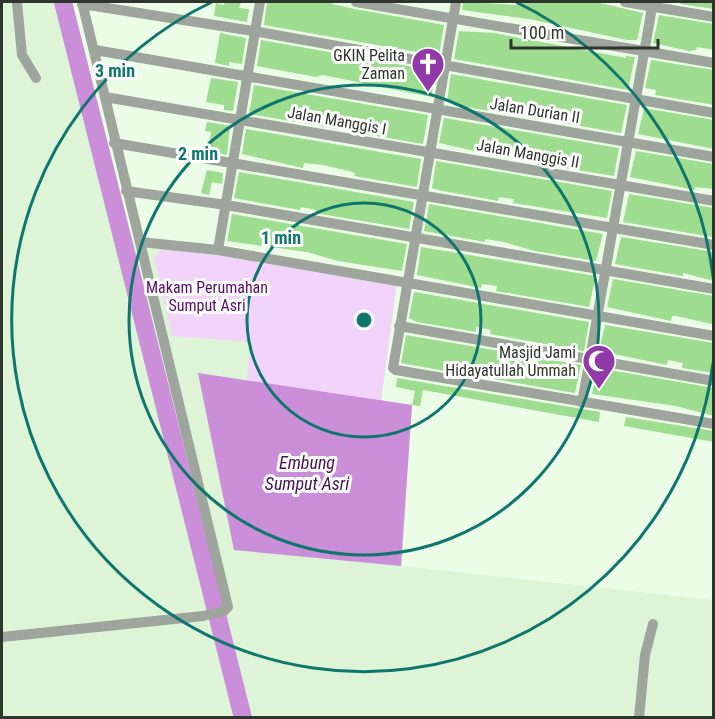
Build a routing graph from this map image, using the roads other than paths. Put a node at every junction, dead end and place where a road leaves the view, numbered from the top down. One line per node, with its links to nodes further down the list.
1 (17, 2): 16 (street)
2 (260, 2): 10 (street)
3 (356, 2): 9 (street)
4 (456, 2): 9 (street)
5 (625, 2): 7 (street)
6 (82, 3): 10 (street); 11 (street)
7 (653, 4): 8 (street); 12 (street)
8 (714, 17)
9 (453, 18): 12 (street); 14 (street)
10 (253, 31): 14 (street); 15 (street)
11 (95, 50): 15 (street, Jalan Durian II); 17 (street)
12 (645, 50): 13 (street); 18 (street)
13 (714, 63)
14 (444, 64): 18 (street); 19 (street)
15 (246, 74): 19 (street, Jalan Durian II); 21 (street)
16 (36, 78)
17 (105, 97): 21 (street, Jalan Manggis I); 23 (street)
18 (636, 99): 20 (street); 22 (street)
19 (436, 109): 22 (street, Jalan Durian II); 24 (street)
20 (714, 113)
21 (239, 118): 24 (street, Jalan Manggis I); 26 (street)
22 (629, 141): 25 (street, Jalan Durian II); 27 (street)
23 (114, 143): 26 (street); 28 (street)
24 (429, 151): 27 (street, Jalan Manggis II); 29 (street)
25 (714, 157)
26 (233, 162): 29 (street); 31 (street)
27 (622, 184): 30 (street, Jalan Manggis II); 32 (street)
28 (126, 191): 31 (street); 34 (street)
29 (422, 195): 32 (street); 33 (street)
30 (714, 201)
31 (226, 205): 33 (street); 36 (street)
32 (614, 227): 35 (street); 37 (street)
33 (414, 237): 37 (street); 38 (street)
34 (140, 242): 36 (street); 48 (street)
35 (714, 245)
36 (218, 250): 38 (street)
37 (606, 270): 39 (street); 40 (street)
38 (406, 284): 40 (street); 41 (street)
39 (714, 289)
40 (599, 315): 42 (street); 43 (street)
41 (399, 326): 43 (street); 45 (street)
42 (714, 336)
43 (589, 358): 44 (street); 45 (street)
44 (714, 381)
45 (582, 403): 46 (street)
46 (714, 424)
47 (653, 624): 49 (street)
48 (2, 638)
49 (639, 717)

